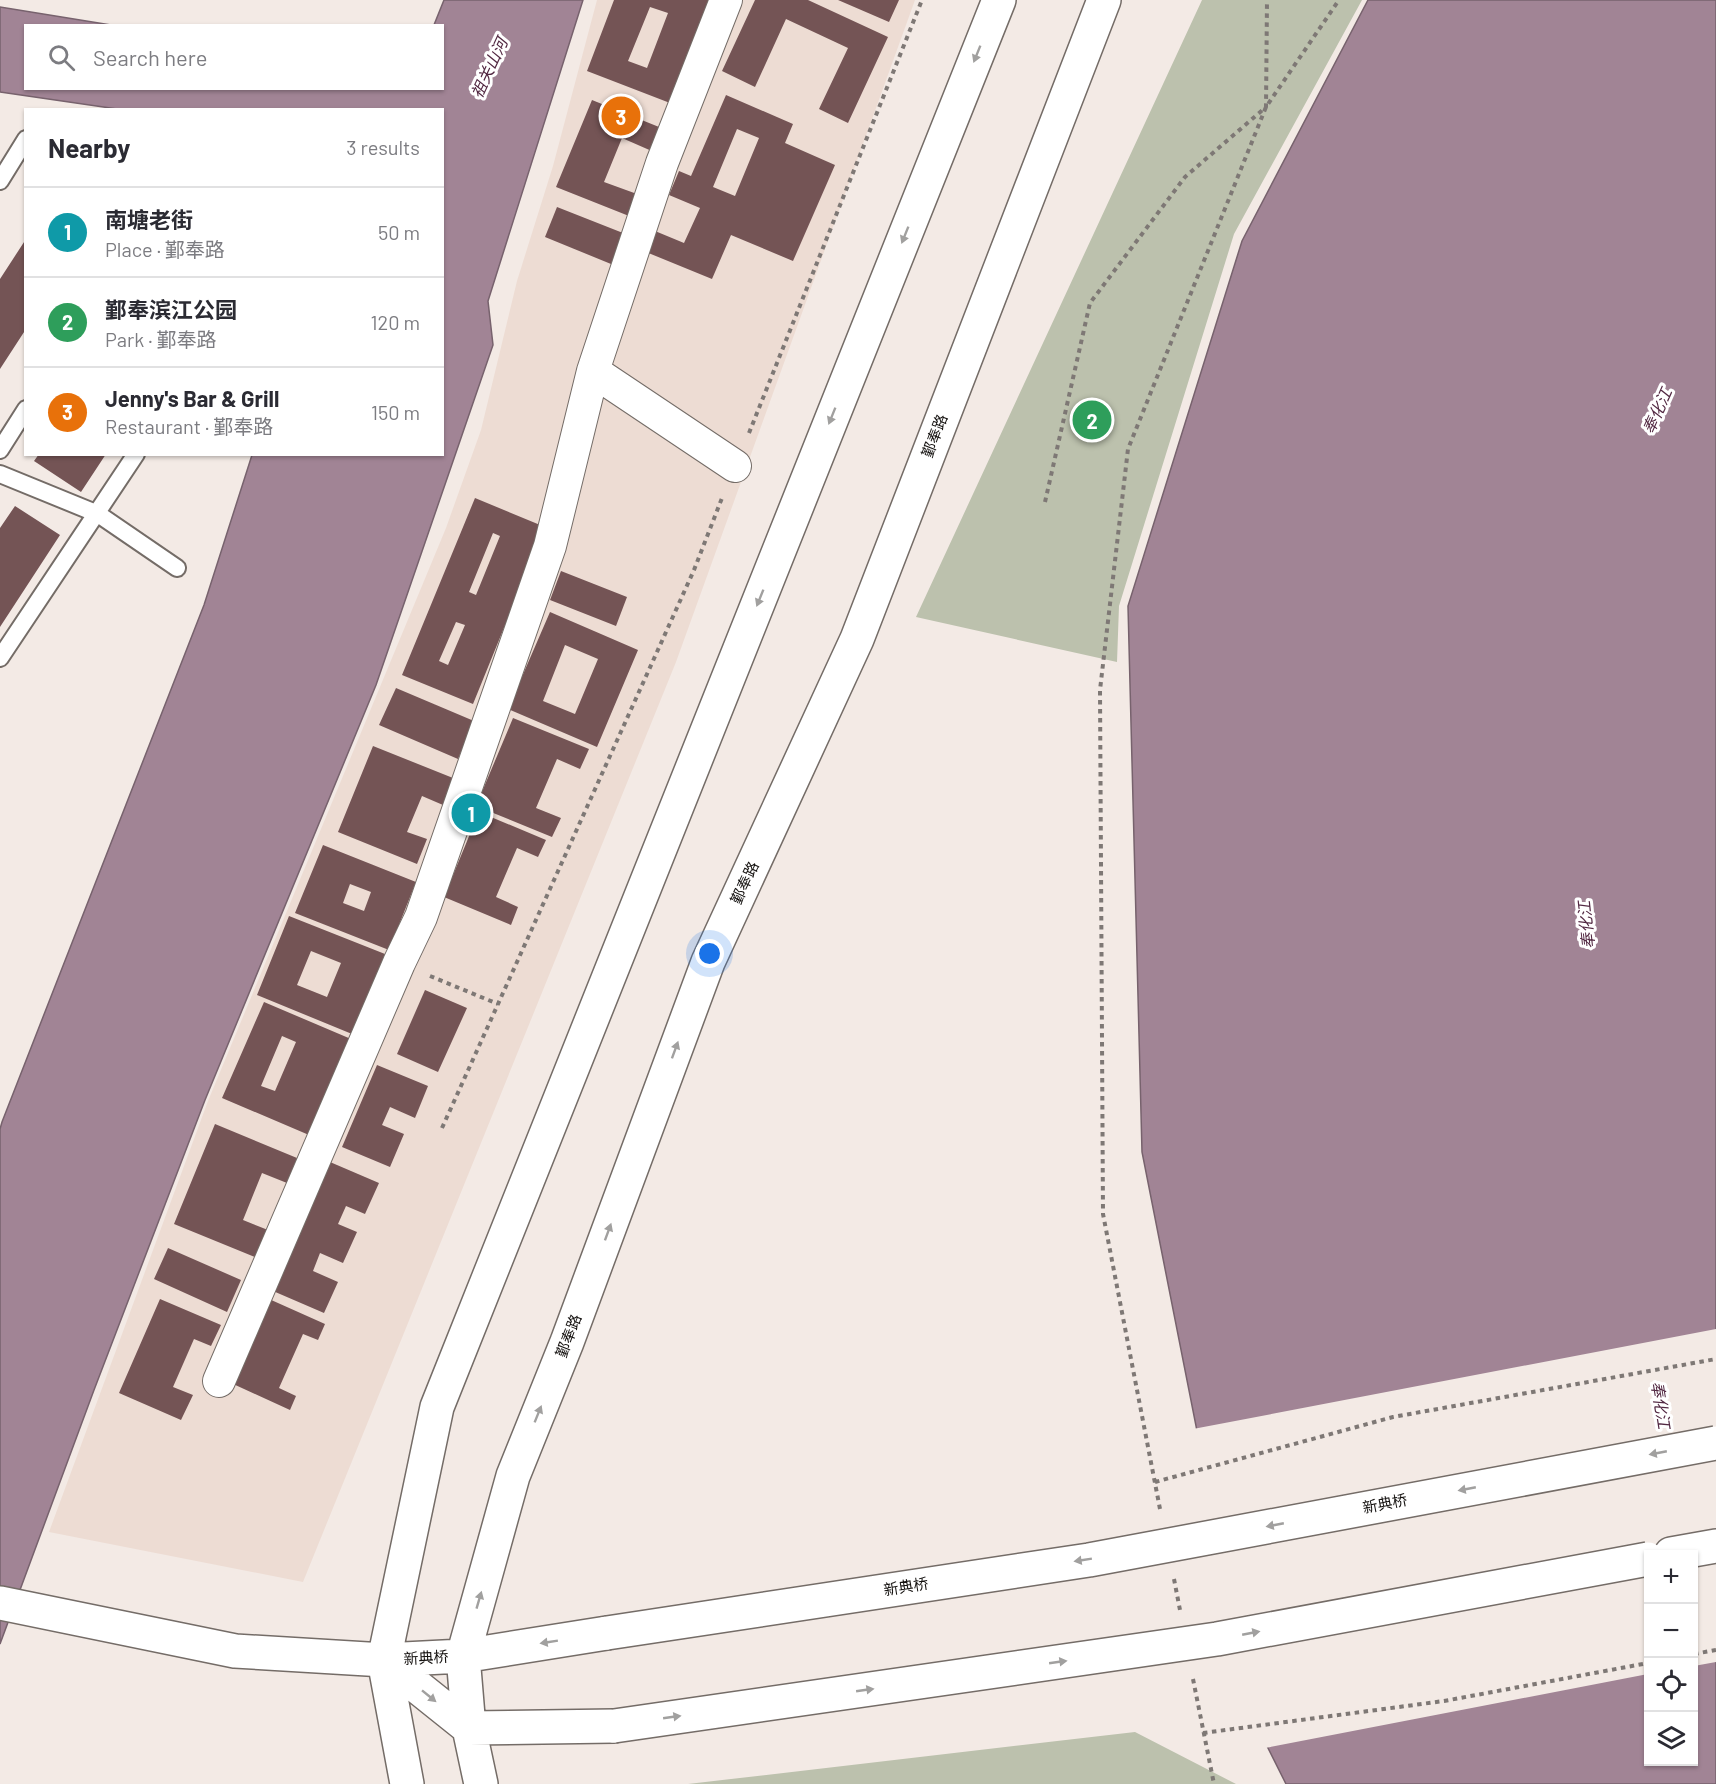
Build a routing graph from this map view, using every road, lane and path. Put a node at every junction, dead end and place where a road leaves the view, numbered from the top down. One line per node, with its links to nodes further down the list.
1 (726, 0): 10 (street)
2 (922, 0): 14 (path)
3 (999, 0): 37 (main road, one-way to 37)
4 (1104, 0): 36 (main road, 鄞奉路, one-way to 4)
5 (1267, 0): 7 (path)
6 (1339, 0): 7 (path)
7 (1266, 107): 16 (path); 26 (path)
8 (24, 142): 9 (lane)
9 (0, 181)
10 (593, 371): 14 (street); 20 (street)
11 (24, 413): 12 (lane)
12 (0, 450)
13 (135, 456): 17 (lane)
14 (735, 466): 21 (path)
15 (0, 474): 17 (lane)
16 (1045, 502)
17 (98, 514): 18 (lane); 19 (lane)
18 (177, 568)
19 (0, 658)
20 (399, 963): 21 (path); 24 (street)
21 (498, 1004): 22 (path)
22 (442, 1128)
23 (1716, 1359): 26 (path)
24 (219, 1381)
25 (1716, 1443): 36 (main road, 新典桥, one-way to 36, bridge)
26 (1155, 1482): 27 (path)
27 (1162, 1516)
28 (1716, 1546): 29 (main road)
29 (1694, 1550)
30 (1644, 1560): 40 (main road, one-way to 30, bridge)
31 (1173, 1573): 33 (path)
32 (0, 1603): 37 (main road)
33 (1181, 1619)
34 (1716, 1650): 35 (path)
35 (1698, 1653)
36 (463, 1656): 37 (main road, 新典桥); 40 (main road, 鄞奉路)
37 (384, 1660): 40 (main road, 新典桥, one-way to 40); 42 (main road)
38 (1644, 1663): 41 (path)
39 (1192, 1676): 41 (path)
40 (470, 1728): 43 (main road, 鄞奉路)
41 (1203, 1733): 44 (path)
42 (407, 1784)
43 (481, 1784)
44 (1214, 1784)

